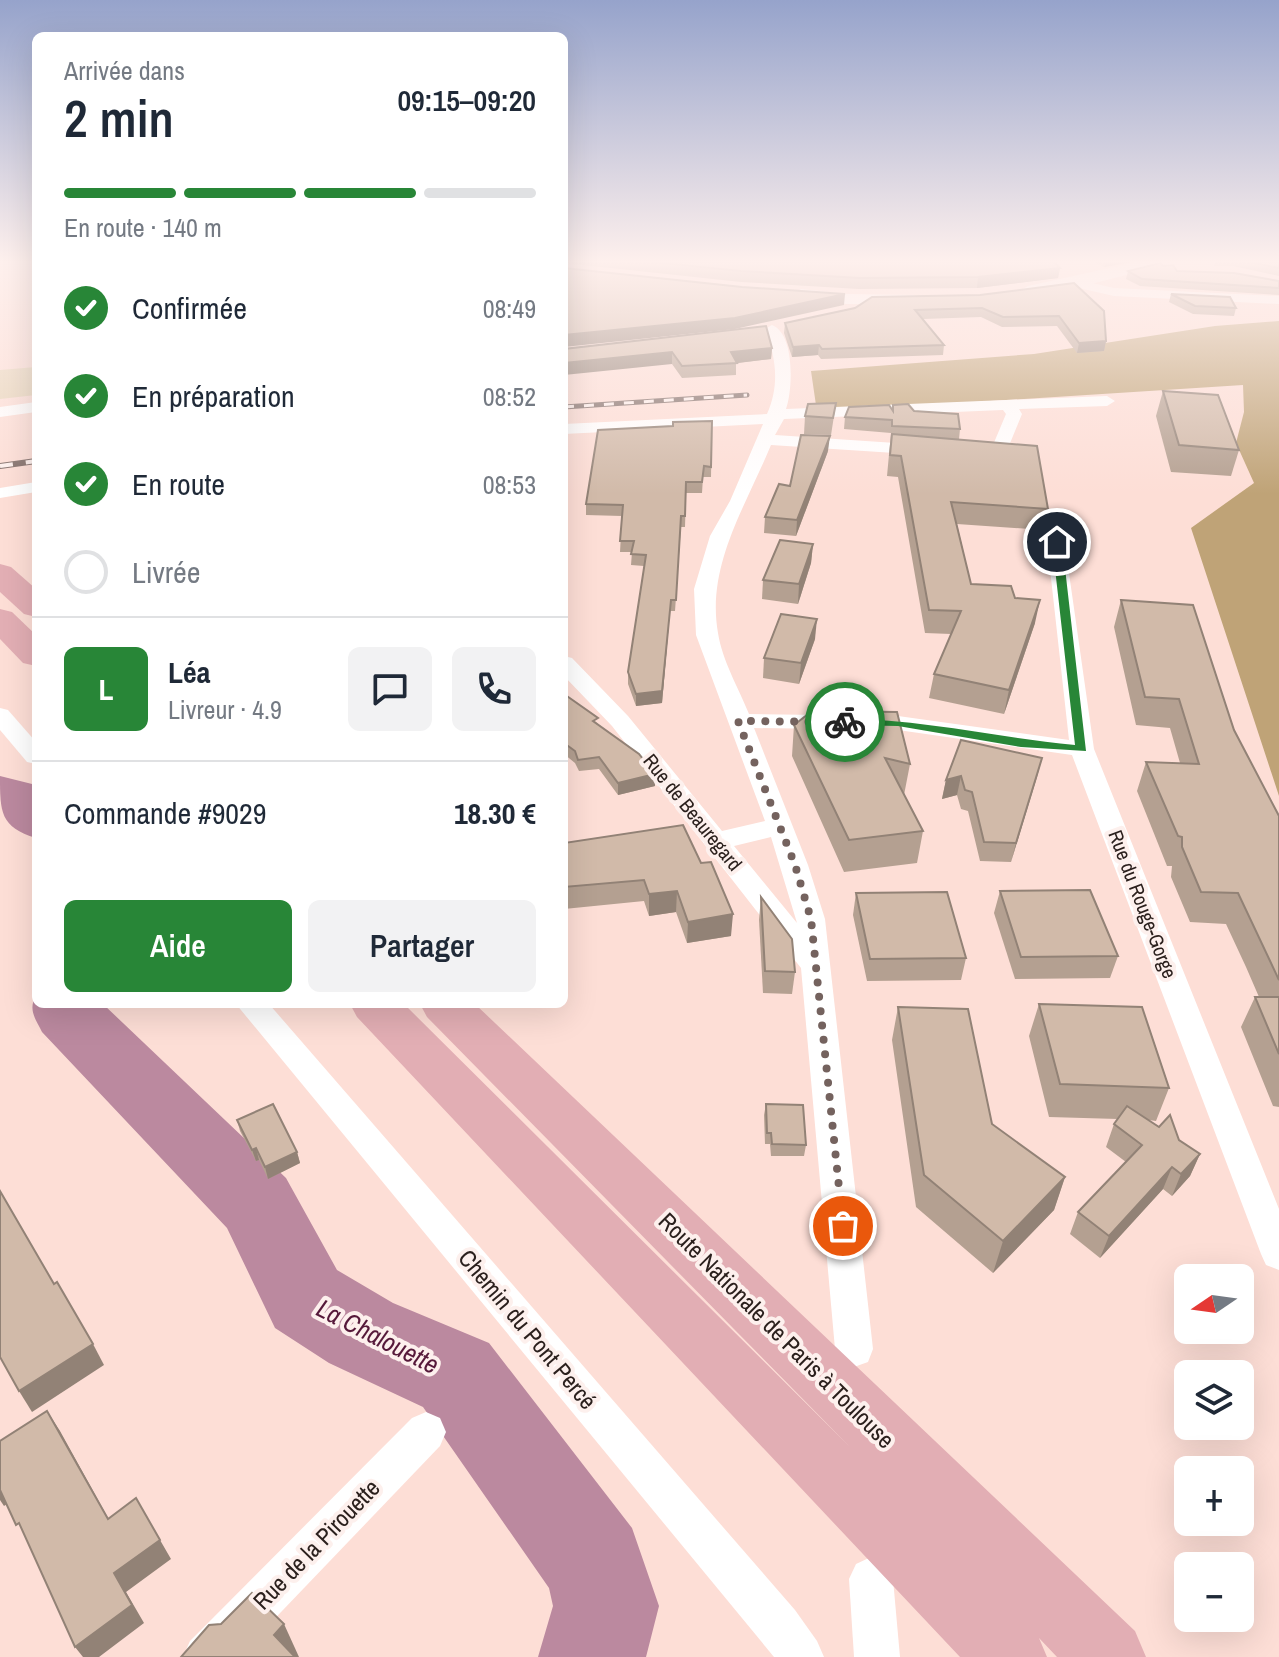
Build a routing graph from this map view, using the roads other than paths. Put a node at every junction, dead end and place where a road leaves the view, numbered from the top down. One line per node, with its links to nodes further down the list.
1 (774, 339): 6 (street)
2 (1107, 401): 3 (street)
3 (1008, 404): 6 (street); 6 (street)
4 (32, 408): 5 (street)
5 (0, 412)
6 (773, 424): 7 (street); 17 (street)
7 (568, 429)
8 (32, 488): 9 (street)
9 (0, 493)
10 (1057, 542): 18 (street, Rue du Rouge-Gorge)
11 (0, 574): 12 (main road)
12 (32, 603)
13 (0, 619): 14 (main road)
14 (32, 651)
15 (568, 667): 21 (street, Rue de Beauregard)
16 (0, 715): 19 (street)
17 (738, 721): 18 (street); 20 (street)
18 (1082, 749): 26 (street, Rue du Rouge-Gorge)
19 (32, 752)
20 (780, 826): 21 (street); 22 (street)
21 (718, 841): 22 (street, Rue de Beauregard)
22 (815, 965): 27 (street)
23 (254, 1008): 31 (street, Chemin du Pont Percé)
24 (378, 1008): 33 (main road)
25 (448, 1008): 34 (main road, Route Nationale de Paris à Toulouse)
26 (1279, 1254)
27 (854, 1349)
28 (426, 1432): 30 (street, Rue de la Pirouette)
29 (871, 1579): 32 (street)
30 (206, 1657)
31 (801, 1657)
32 (877, 1657)
33 (1010, 1657)
34 (1109, 1657)

